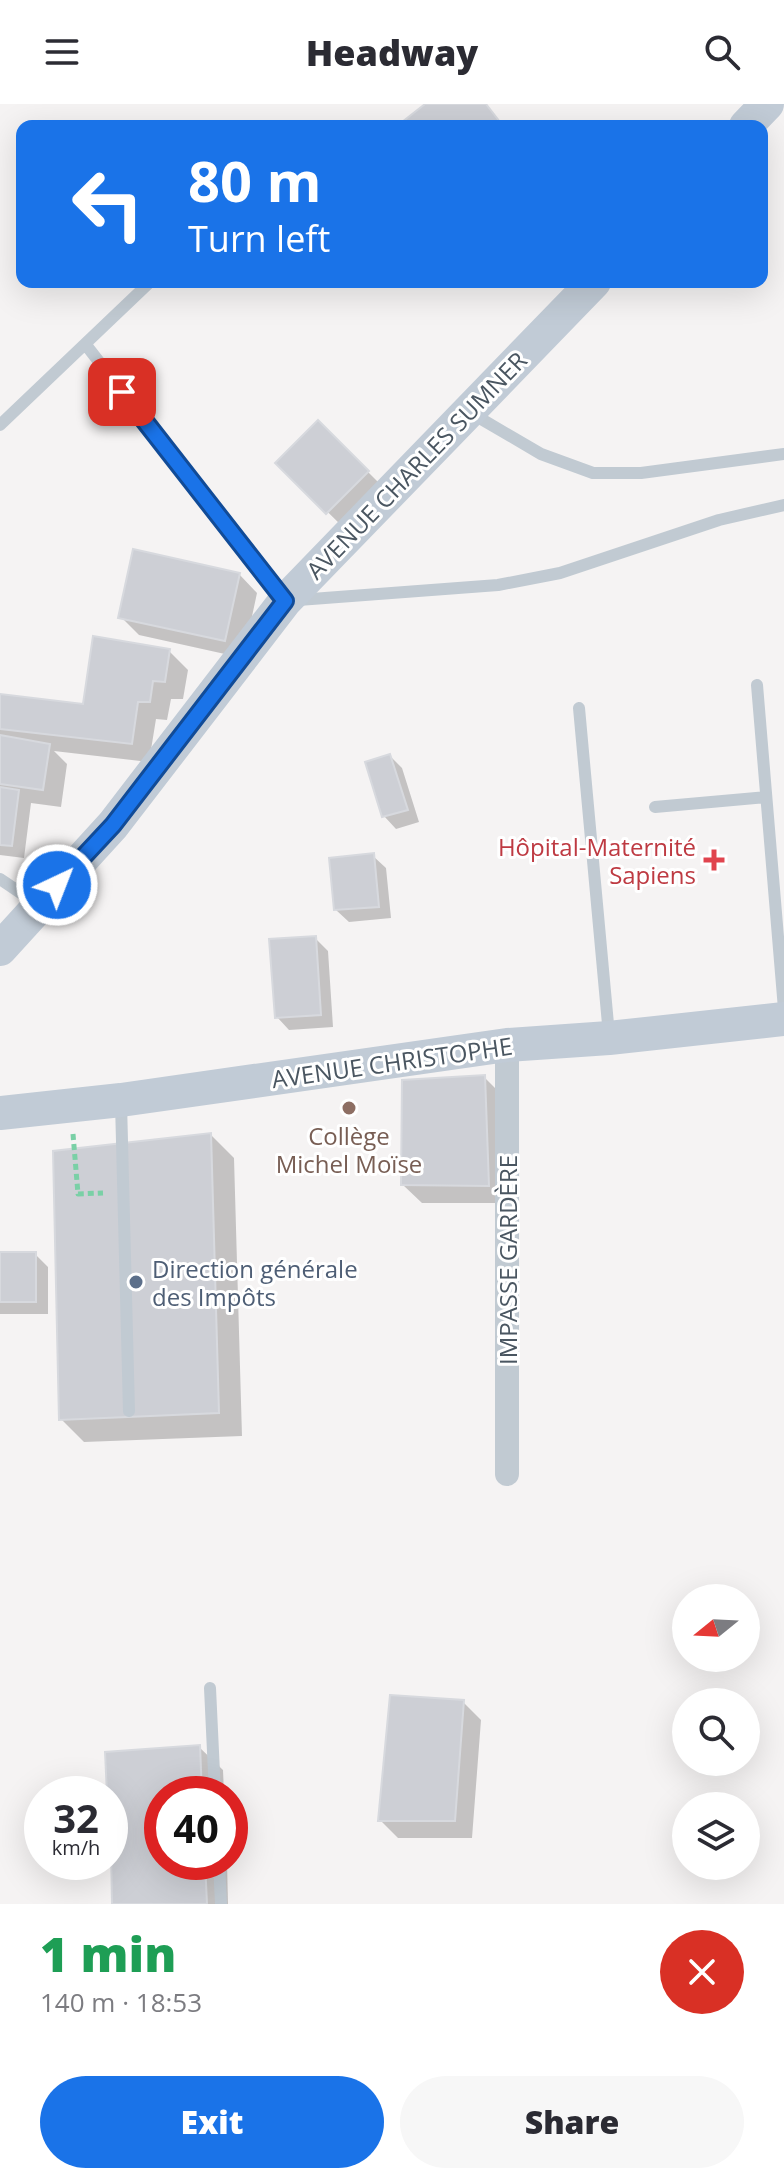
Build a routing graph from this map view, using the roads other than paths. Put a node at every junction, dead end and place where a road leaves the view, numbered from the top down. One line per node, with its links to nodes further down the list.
1 (767, 104): 2 (street)
2 (752, 120)
3 (144, 288): 5 (lane)
4 (588, 288): 6 (street, AVENUE CHARLES SUMNER)
5 (86, 345): 7 (lane); 10 (lane)
6 (469, 412): 8 (lane); 10 (street, AVENUE CHARLES SUMNER)
7 (0, 425)
8 (784, 454)
9 (784, 505): 10 (lane)
10 (285, 601): 16 (street, AVENUE CHARLES SUMNER)
11 (757, 685): 13 (lane)
12 (579, 708): 20 (lane)
13 (766, 797): 14 (lane); 18 (lane)
14 (655, 807)
15 (0, 879): 16 (lane)
16 (38, 905): 17 (street, AVENUE CHARLES SUMNER)
17 (1, 947)
18 (784, 1009)
19 (784, 1019): 20 (street, AVENUE CHRISTOPHE)
20 (609, 1038): 21 (street, AVENUE CHRISTOPHE)
21 (507, 1045): 22 (street, AVENUE CHRISTOPHE); 25 (street, IMPASSE GARDÈRE)
22 (121, 1100): 23 (street, AVENUE CHRISTOPHE); 24 (lane)
23 (0, 1113)
24 (129, 1411)
25 (507, 1474)
26 (210, 1688): 27 (lane)
27 (214, 1776)
28 (220, 1880): 29 (lane)
29 (221, 1904)

